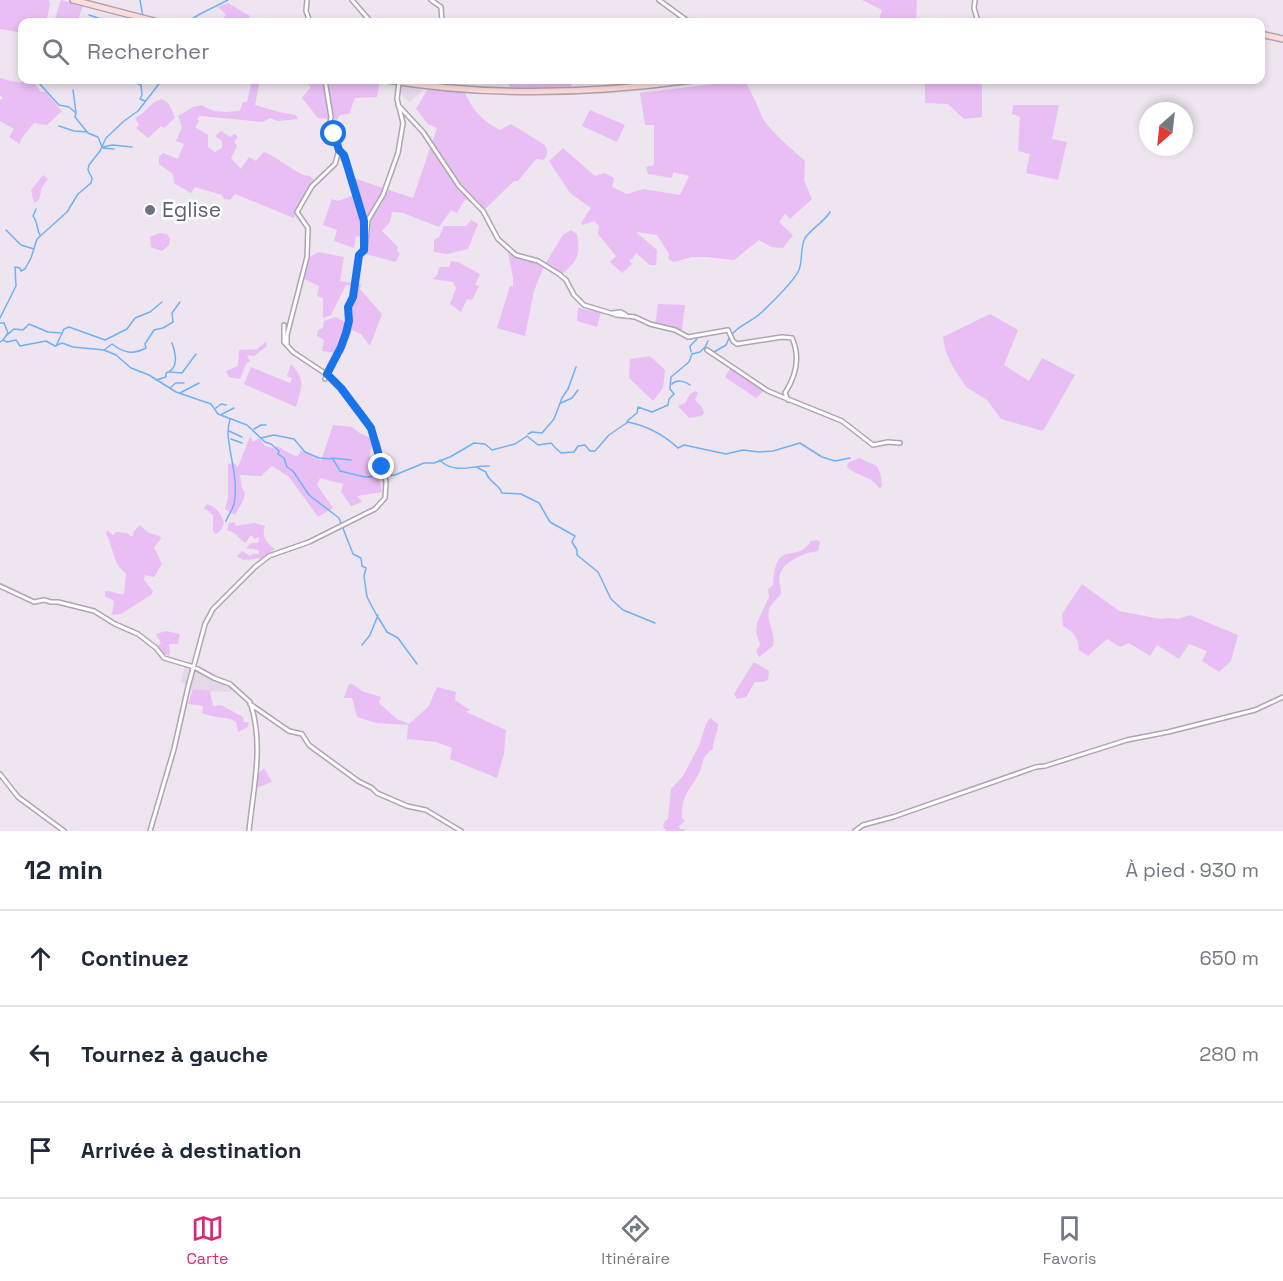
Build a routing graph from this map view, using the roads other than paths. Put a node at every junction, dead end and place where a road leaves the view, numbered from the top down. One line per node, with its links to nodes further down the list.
1 (73, 0): 7 (main road)
2 (307, 0): 8 (street)
3 (352, 0): 9 (street)
4 (431, 0): 10 (street)
5 (659, 0): 11 (street)
6 (975, 0): 12 (street)
7 (140, 18)
8 (309, 18)
9 (368, 18)
10 (442, 18)
11 (684, 18)
12 (977, 18)
13 (1265, 35): 14 (main road)
14 (1283, 39)
15 (326, 84): 20 (street)
16 (396, 84): 19 (street)
17 (447, 84): 18 (main road)
18 (655, 84)
19 (398, 105): 21 (street); 26 (street)
20 (339, 150): 21 (street); 23 (street)
21 (365, 235): 25 (street)
22 (284, 325): 23 (street)
23 (288, 346): 25 (street)
24 (707, 350): 26 (street)
25 (326, 376): 29 (street)
26 (788, 400): 27 (street)
27 (900, 443)
28 (0, 586): 29 (street)
29 (194, 667): 31 (street); 34 (street)
30 (1283, 697): 37 (street)
31 (250, 704): 35 (street); 36 (street)
32 (0, 774): 33 (street)
33 (64, 831)
34 (150, 831)
35 (249, 831)
36 (461, 831)
37 (855, 831)

